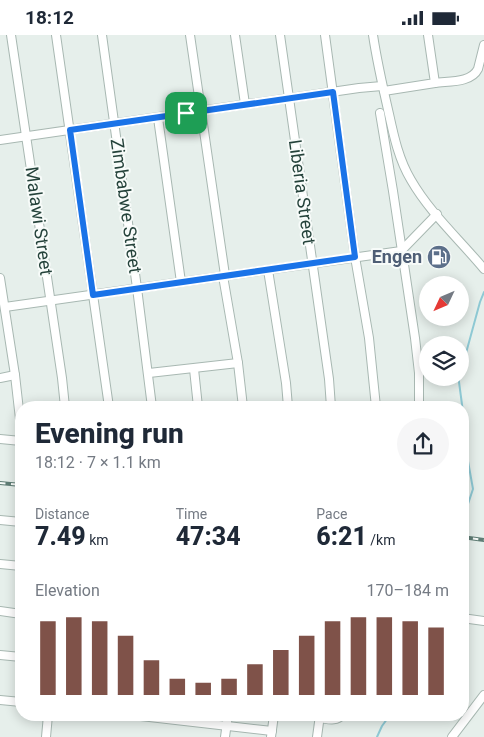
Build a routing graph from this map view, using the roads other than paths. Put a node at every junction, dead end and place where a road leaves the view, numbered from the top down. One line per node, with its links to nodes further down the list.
1 (12, 35): 21 (street, Malawi Street)
2 (56, 35): 20 (street)
3 (102, 35): 19 (street, Zimbabwe Street)
4 (190, 35): 16 (street)
5 (235, 35): 15 (street)
6 (280, 35): 14 (street, Liberia Street)
7 (325, 35): 13 (street)
8 (373, 35): 12 (street)
9 (428, 35): 11 (street)
10 (484, 45): 11 (street)
11 (435, 83): 12 (street)
12 (383, 88): 13 (street); 23 (street)
13 (333, 92): 14 (street); 25 (street)
14 (288, 99): 15 (street); 26 (street, Liberia Street)
15 (245, 105): 16 (street)
16 (201, 111): 18 (street); 29 (street)
17 (380, 113): 24 (street)
18 (158, 118): 19 (street); 31 (street)
19 (114, 124): 20 (street); 32 (street, Zimbabwe Street)
20 (70, 130): 21 (street); 34 (street)
21 (26, 136): 22 (street); 35 (street, Malawi Street)
22 (0, 140)
23 (437, 214): 24 (street); 28 (street)
24 (402, 251): 25 (street); 52 (street)
25 (355, 257): 26 (street); 51 (street)
26 (312, 263): 27 (street); 50 (street, Liberia Street)
27 (268, 269): 29 (street); 49 (street)
28 (484, 269)
29 (224, 275): 31 (street); 38 (street)
30 (0, 278): 33 (street)
31 (181, 282): 32 (street)
32 (137, 288): 34 (street); 40 (street, Zimbabwe Street)
33 (1, 289): 36 (street)
34 (93, 295): 35 (street); 45 (street)
35 (50, 301): 36 (street); 44 (street, Malawi Street)
36 (5, 307): 37 (street)
37 (4, 330): 41 (street)
38 (238, 363): 39 (street); 48 (street)
39 (194, 369): 40 (street); 47 (street)
40 (149, 373): 46 (street, Zimbabwe Street)
41 (15, 375): 42 (street); 43 (street)
42 (0, 378)
43 (18, 401)
44 (64, 401)
45 (109, 401)
46 (151, 401)
47 (198, 401)
48 (242, 401)
49 (288, 401)
50 (331, 401)
51 (375, 401)
52 (419, 401)
53 (0, 439): 54 (street)
54 (15, 440)
55 (0, 520): 56 (street)
56 (15, 521)
57 (0, 564): 58 (street)
58 (15, 565)
59 (0, 611): 60 (street)
60 (15, 613)
61 (469, 619): 62 (street)
62 (484, 621)
63 (0, 655): 64 (street)
64 (15, 656)
65 (484, 695): 68 (street)
66 (0, 700): 67 (street)
67 (15, 701)
68 (469, 715)
69 (47, 721): 77 (street)
70 (183, 721): 75 (street)
71 (227, 721): 75 (street)
72 (273, 721): 76 (street)
73 (319, 721): 79 (street)
74 (464, 721): 80 (street)
75 (226, 726): 76 (street); 78 (street)
76 (272, 734)
77 (46, 737)
78 (225, 737)
79 (317, 737)
80 (452, 737)

